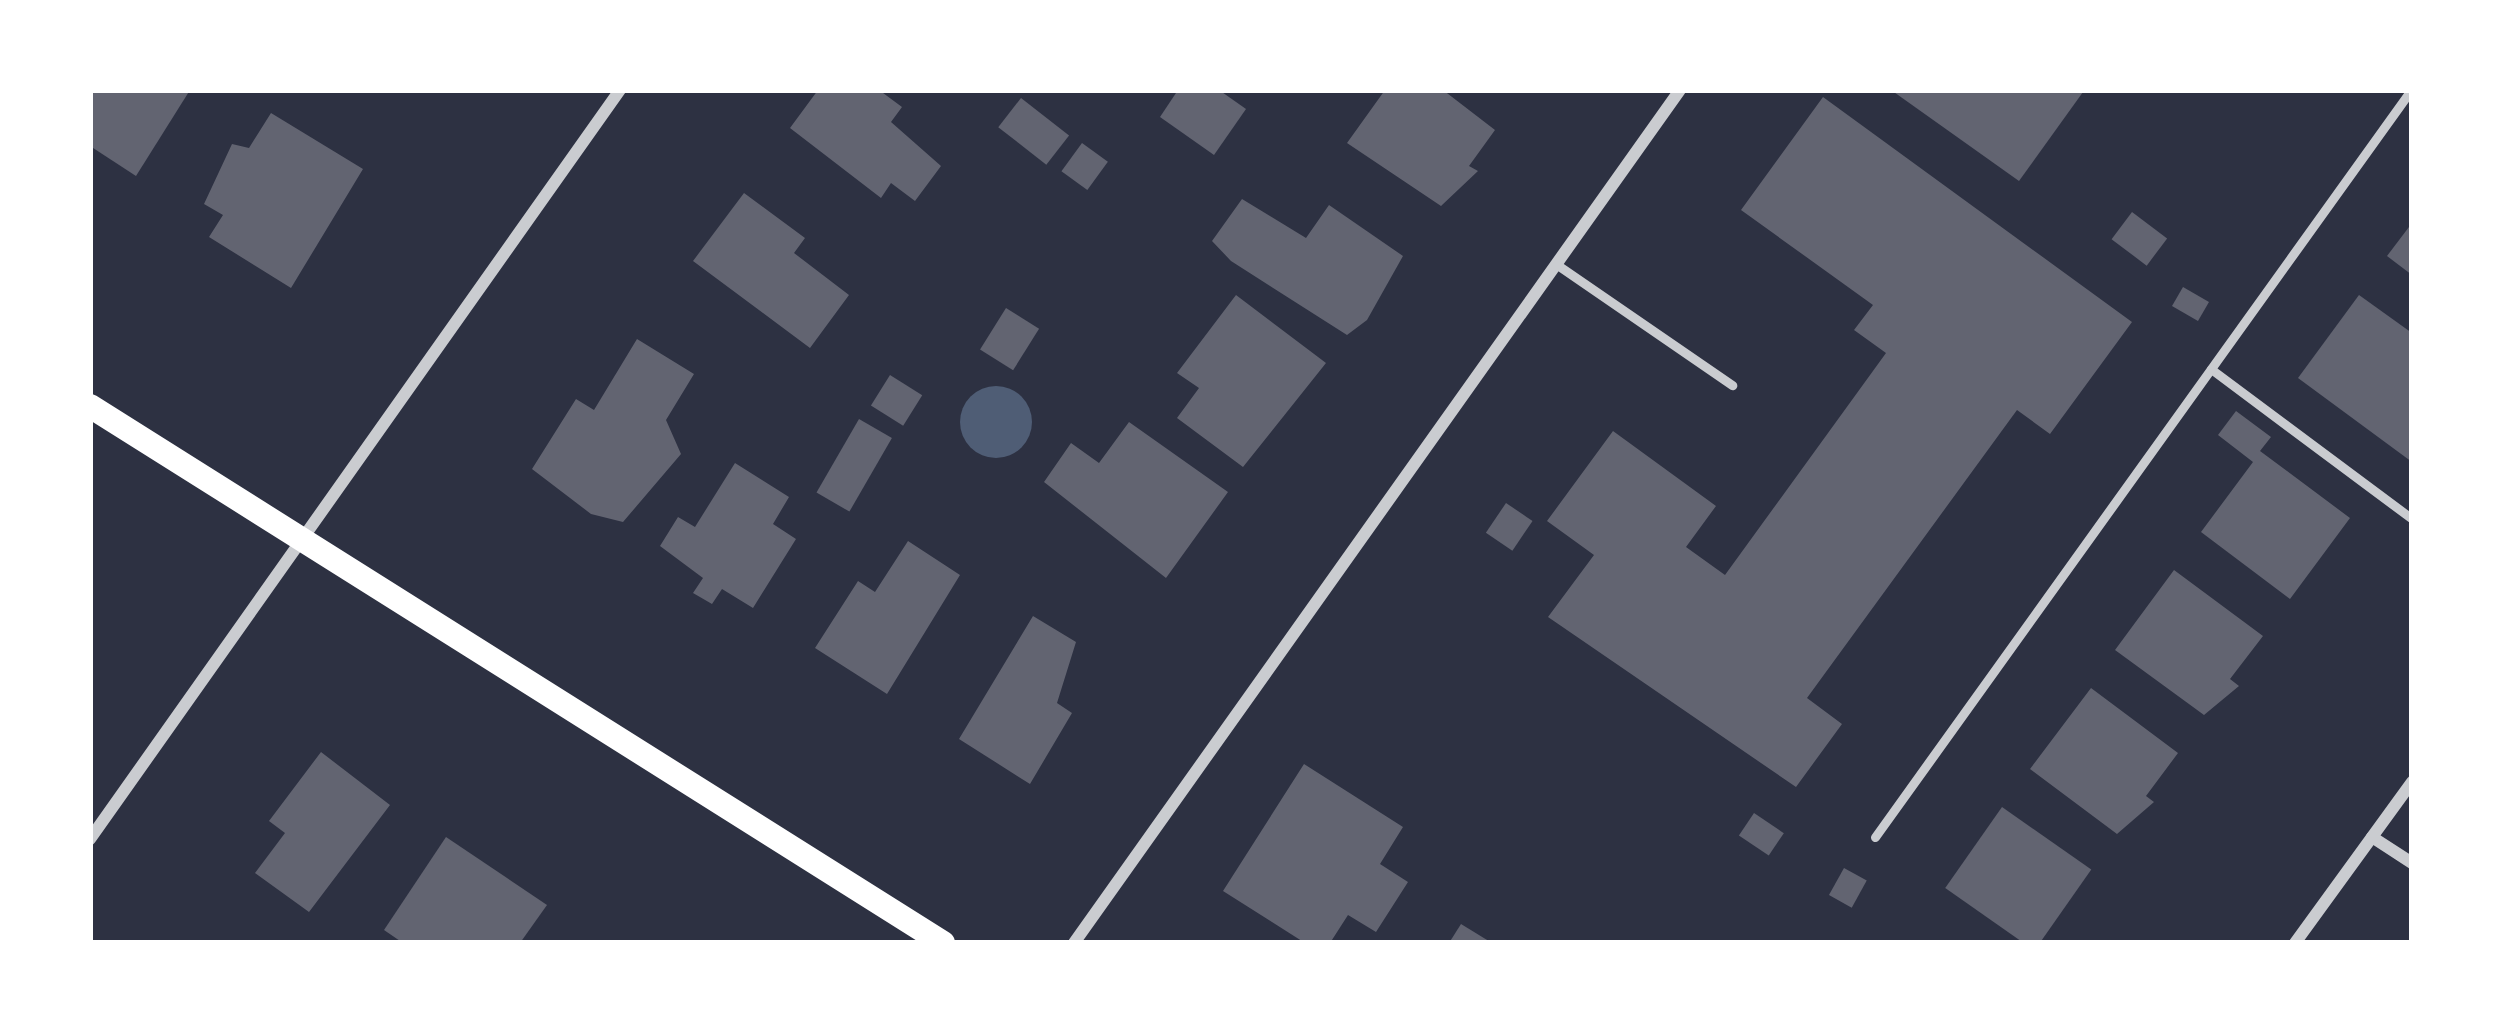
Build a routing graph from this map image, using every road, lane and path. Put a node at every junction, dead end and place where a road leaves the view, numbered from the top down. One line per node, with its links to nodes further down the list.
1 (620, 90): 9 (street)
2 (1680, 90): 4 (street)
3 (2411, 90): 5 (lane)
4 (1556, 264): 6 (lane); 16 (street)
5 (2211, 369): 8 (lane); 11 (lane)
6 (1732, 385)
7 (90, 406): 9 (main road)
8 (2412, 519)
9 (299, 541): 13 (street); 15 (main road)
10 (2412, 782): 12 (street)
11 (1874, 837)
12 (2372, 837): 14 (street); 17 (street)
13 (90, 839)
14 (2412, 863)
15 (944, 943)
16 (1074, 943)
17 (2295, 943)

